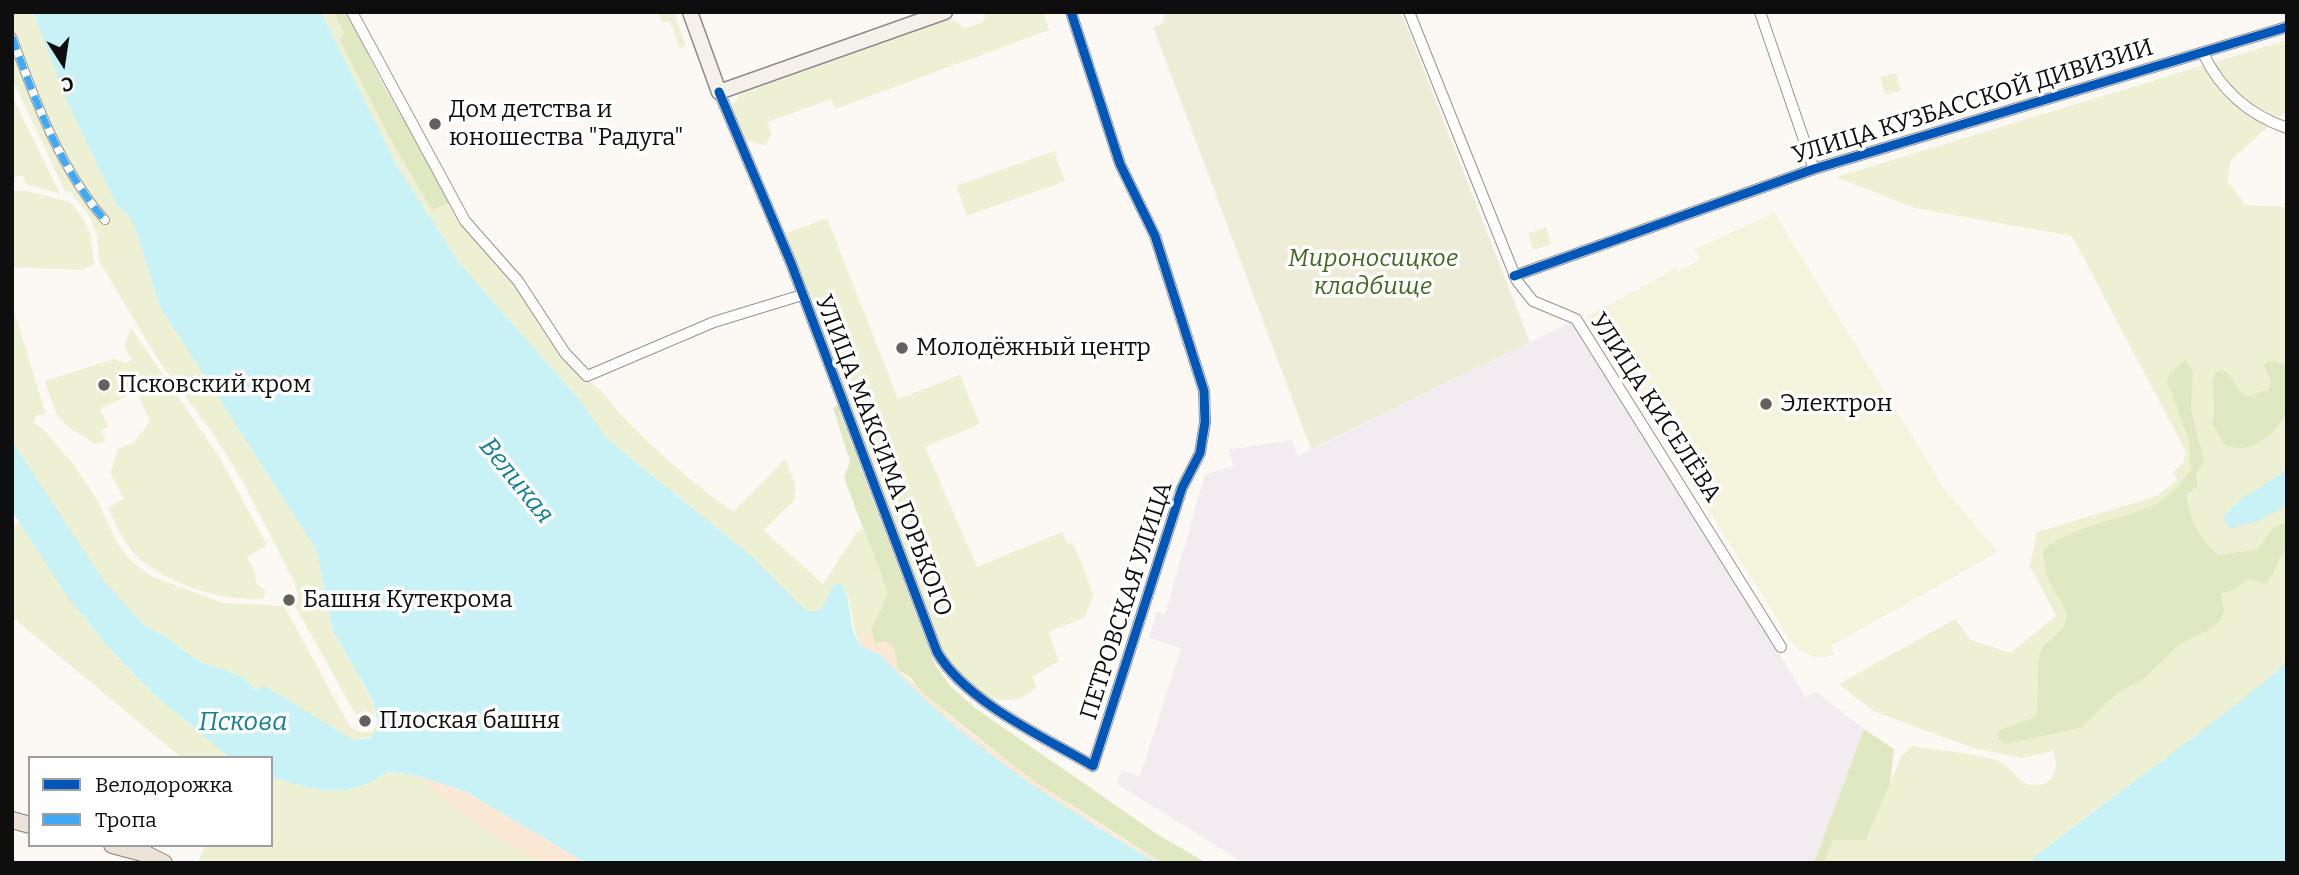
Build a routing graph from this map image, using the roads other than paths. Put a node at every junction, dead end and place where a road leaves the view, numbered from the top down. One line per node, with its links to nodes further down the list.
1 (352, 12): 15 (street)
2 (690, 12): 10 (main road, УЛИЦА МАКСИМА ГОРЬКОГО)
3 (945, 12): 10 (main road)
4 (1071, 12): 17 (street, ПЕТРОВСКАЯ УЛИЦА)
5 (1409, 12): 14 (street, УЛИЦА КИСЕЛЁВА)
6 (1760, 12): 12 (street)
7 (2287, 27): 9 (street, УЛИЦА КУЗБАССКОЙ ДИВИЗИИ)
8 (12, 37): 13 (street)
9 (2203, 52): 11 (street); 12 (street, УЛИЦА КУЗБАССКОЙ ДИВИЗИИ)
10 (719, 92): 15 (street, УЛИЦА МАКСИМА ГОРЬКОГО)
11 (2287, 128)
12 (1814, 169): 14 (street, УЛИЦА КУЗБАССКОЙ ДИВИЗИИ)
13 (105, 220)
14 (1514, 276): 16 (street, УЛИЦА КИСЕЛЁВА)
15 (802, 295): 17 (street, УЛИЦА МАКСИМА ГОРЬКОГО)
16 (1781, 647)
17 (1093, 766)
18 (119, 847): 19 (main road)
19 (164, 863)

